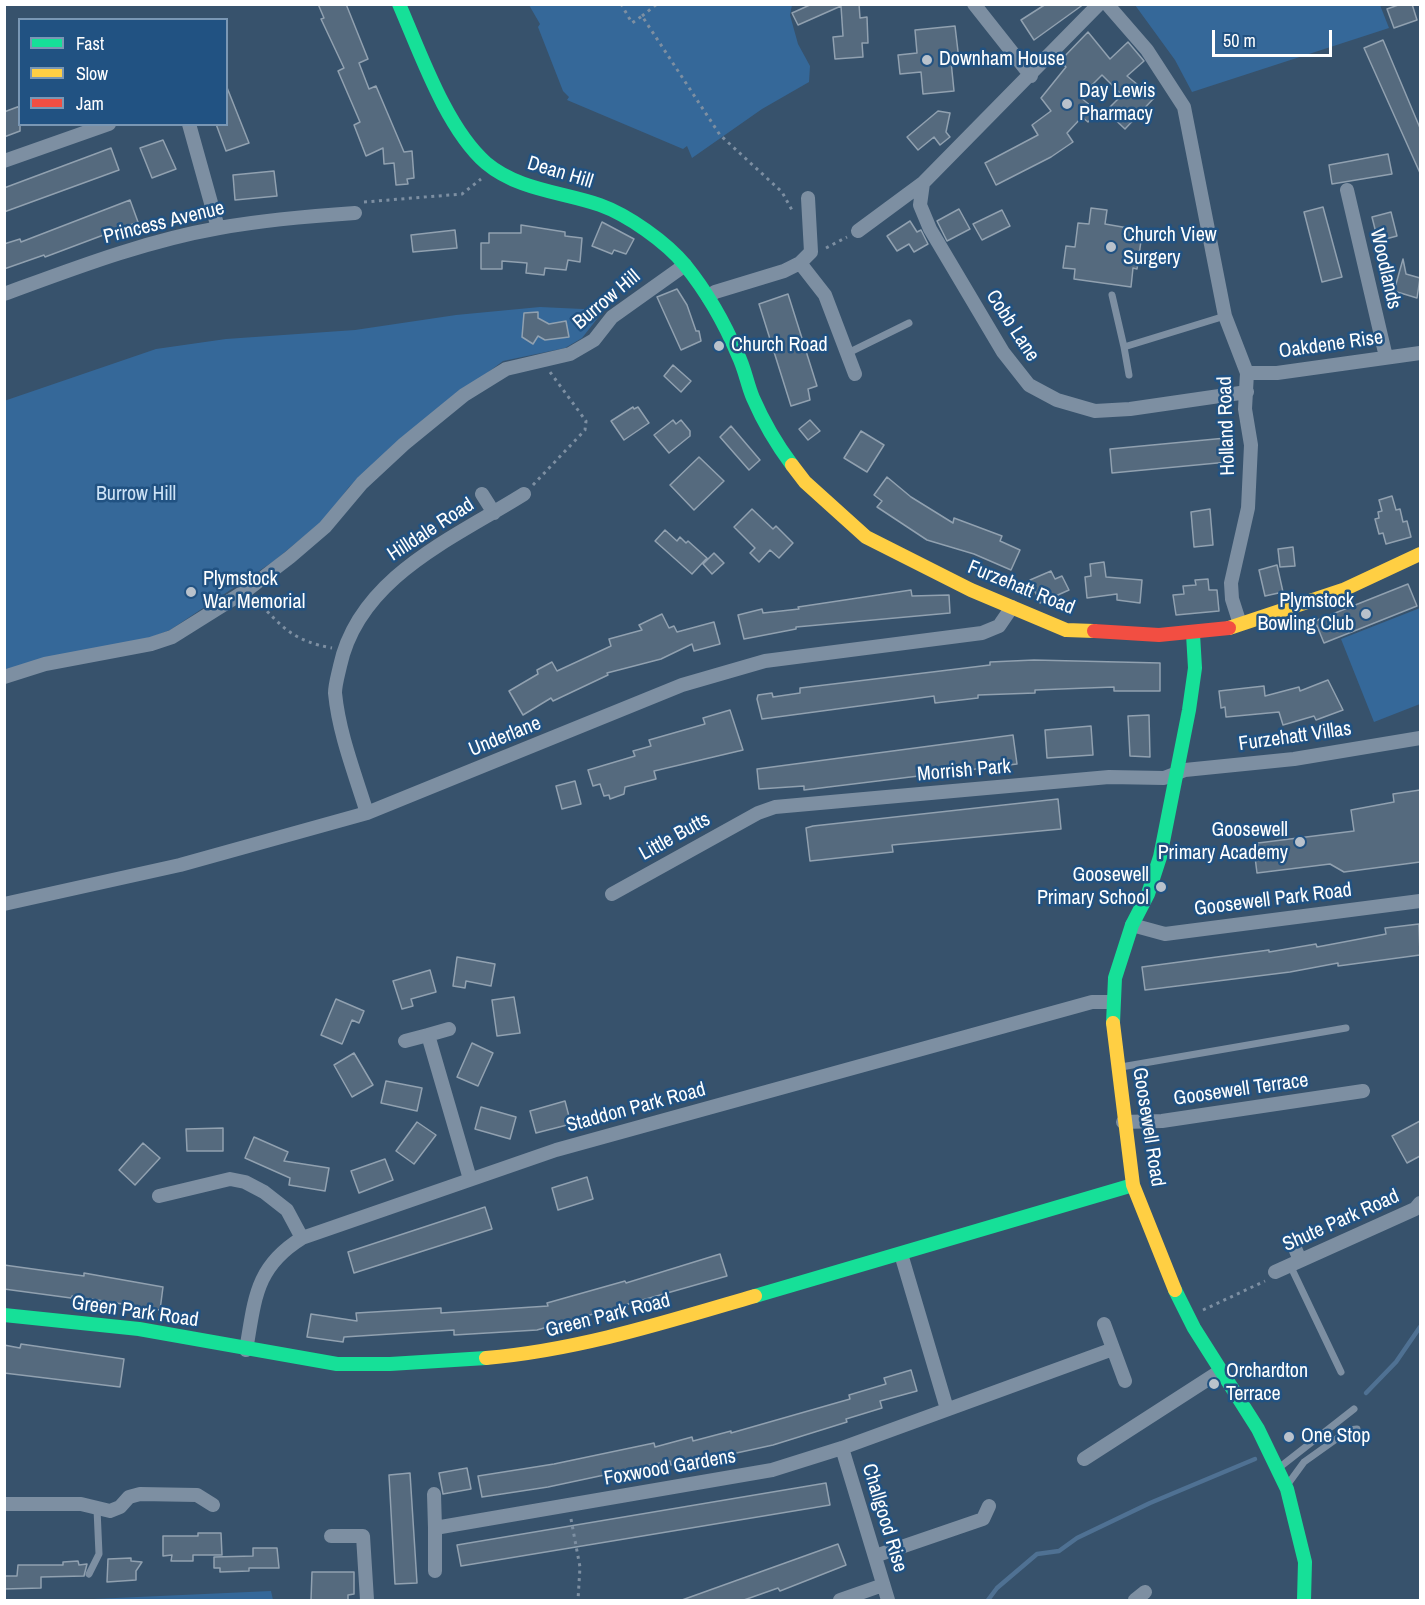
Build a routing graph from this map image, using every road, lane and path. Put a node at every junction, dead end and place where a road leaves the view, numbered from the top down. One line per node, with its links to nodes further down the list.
1 (399, 4): 12 (street, Dean Hill)
2 (621, 4): 7 (path)
3 (657, 4): 7 (path)
4 (974, 4): 8 (street)
5 (1099, 4): 8 (street)
6 (1107, 4): 27 (street, Holland Road)
7 (642, 16): 21 (path)
8 (1030, 76): 13 (street)
9 (103, 126): 11 (street)
10 (190, 126): 18 (street)
11 (4, 161)
12 (494, 168): 16 (path); 23 (street, Dean Hill)
13 (923, 183): 20 (street); 38 (street, Cobb Lane)
14 (1347, 190): 33 (street, Woodlands)
15 (808, 198): 21 (street)
16 (355, 213): 17 (street, Princess Avenue)
17 (337, 214): 18 (street, Princess Avenue); 19 (street)
18 (218, 228): 24 (street, Princess Avenue)
19 (340, 229)
20 (858, 231): 21 (path)
21 (810, 242): 22 (street)
22 (800, 263): 26 (street); 31 (street)
23 (685, 265): 26 (street, Dean Hill); 34 (street, Burrow Hill)
24 (4, 294)
25 (1112, 295): 30 (lane)
26 (708, 297): 28 (street, Dean Hill)
27 (1225, 316): 30 (lane); 35 (street, Holland Road)
28 (722, 322): 44 (street, Furzehatt Road)
29 (909, 324): 31 (lane)
30 (1124, 347): 37 (lane)
31 (848, 353): 36 (street)
32 (1420, 353): 33 (street, Oakdene Rise)
33 (1386, 357): 35 (street, Oakdene Rise)
34 (544, 359): 40 (path); 43 (street, Burrow Hill)
35 (1247, 373): 38 (street, Holland Road)
36 (855, 374)
37 (1129, 375)
38 (1247, 392): 45 (street, Holland Road)
39 (482, 494): 41 (street, Hilldale Road)
40 (524, 494): 41 (street, Hilldale Road)
41 (494, 513): 51 (street, Hilldale Road)
42 (1420, 554): 45 (street, Furzehatt Road)
43 (248, 590): 47 (path); 48 (street, Burrow Hill)
44 (1012, 607): 46 (street, Furzehatt Road); 51 (street, Underlane)
45 (1240, 624): 46 (street, Furzehatt Road)
46 (1193, 634): 50 (street, Goosewell Road)
47 (332, 648)
48 (4, 677)
49 (1420, 738): 50 (street, Furzehatt Villas)
50 (1175, 774): 52 (street, Morrish Park); 56 (street, Goosewell Road)
51 (367, 813): 55 (street, Underlane)
52 (758, 813): 53 (street, Little Butts)
53 (612, 894)
54 (1420, 901): 56 (street, Goosewell Park Road)
55 (4, 904)
56 (1132, 925): 57 (street, Goosewell Road)
57 (1113, 1002): 62 (street, Goosewell Road); 66 (street, Staddon Park Road)
58 (1346, 1028): 62 (lane)
59 (449, 1029): 60 (street)
60 (428, 1035): 61 (street); 66 (street)
61 (405, 1041)
62 (1118, 1067): 64 (street, Goosewell Road)
63 (1363, 1091): 64 (street, Goosewell Terrace)
64 (1123, 1122): 67 (street, Goosewell Road)
65 (179, 1176): 68 (street)
66 (470, 1179): 71 (street, Staddon Park Road)
67 (1133, 1185): 73 (street, Green Park Road); 77 (street, Goosewell Road)
68 (182, 1191): 69 (street); 71 (street)
69 (159, 1196)
70 (1420, 1203): 74 (street, Shute Park Road)
71 (302, 1238): 80 (street, Staddon Park Road)
72 (1294, 1246): 74 (street)
73 (902, 1254): 80 (street, Green Park Road); 84 (street)
74 (1295, 1263): 75 (street, Shute Park Road); 82 (lane)
75 (1275, 1272): 77 (path)
76 (4, 1315): 80 (street, Green Park Road)
77 (1188, 1317): 81 (street, Goosewell Road)
78 (1104, 1324): 79 (street)
79 (1113, 1349): 83 (street); 84 (street, Foxwood Gardens)
80 (246, 1350)
81 (1219, 1372): 88 (street); 107 (street, Goosewell Road)
82 (1341, 1372)
83 (1125, 1381)
84 (947, 1409): 87 (street, Foxwood Gardens)
85 (1354, 1409): 89 (lane)
86 (1357, 1429): 90 (lane)
87 (842, 1448): 94 (street, Foxwood Gardens); 99 (street, Challgood Rise)
88 (1084, 1459)
89 (1280, 1467)
90 (1286, 1486)
91 (434, 1494): 97 (street)
92 (4, 1504): 96 (street)
93 (213, 1505): 96 (street)
94 (568, 1505): 97 (street, Foxwood Gardens); 104 (path)
95 (988, 1506): 99 (street)
96 (98, 1509): 101 (lane)
97 (435, 1528): 100 (street)
98 (331, 1536): 103 (street)
99 (875, 1556): 102 (street, Challgood Rise)
100 (435, 1571)
101 (90, 1574)
102 (884, 1585): 105 (street); 106 (street, Challgood Rise)
103 (367, 1600)
104 (578, 1600)
105 (840, 1600)
106 (888, 1600)
107 (1304, 1600)

